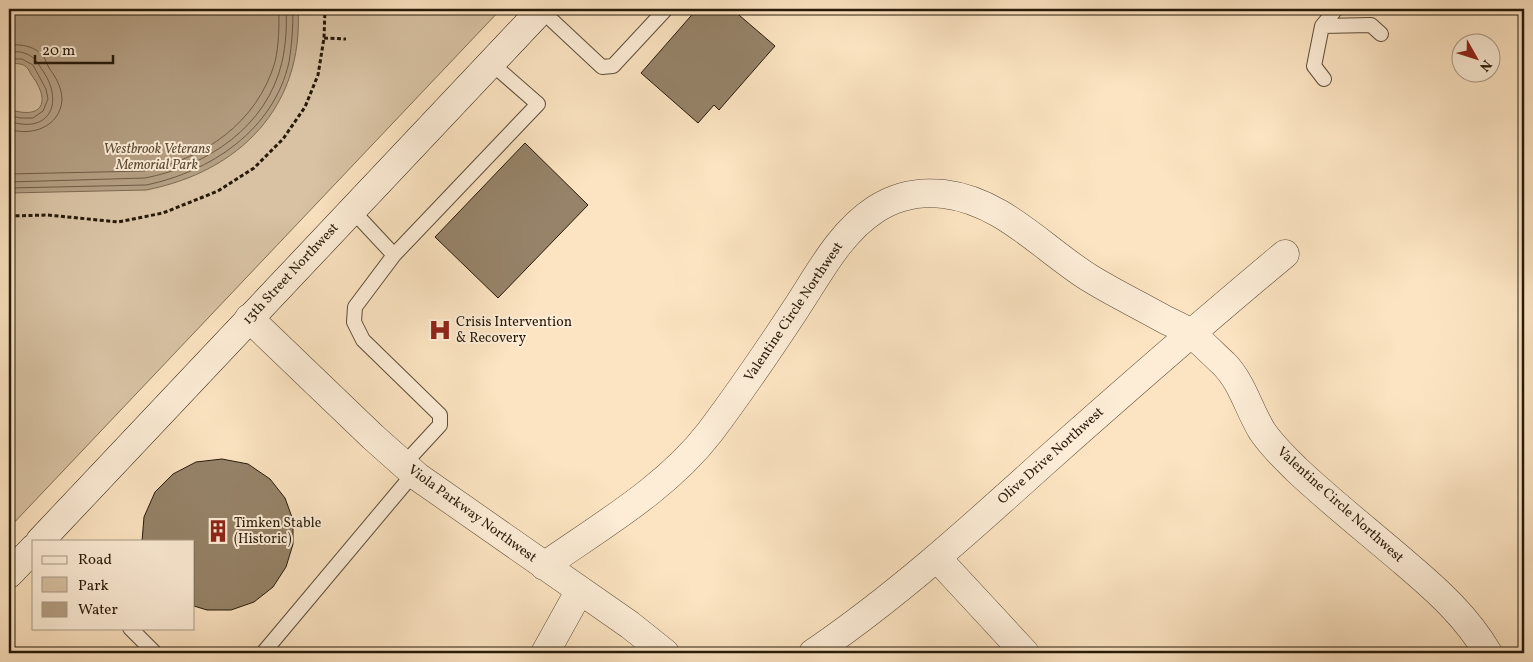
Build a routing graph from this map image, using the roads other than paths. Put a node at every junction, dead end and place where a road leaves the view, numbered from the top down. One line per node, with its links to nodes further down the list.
1 (542, 9): 2 (lane); 6 (street, 13th Street Northwest)
2 (666, 9)
3 (1336, 9): 4 (lane)
4 (1322, 26): 5 (lane); 7 (lane)
5 (1381, 34)
6 (491, 63): 8 (street, 13th Street Northwest); 10 (lane)
7 (1324, 79)
8 (352, 210): 10 (lane); 11 (street, 13th Street Northwest)
9 (1285, 254): 12 (street, Olive Drive Northwest)
10 (394, 255): 13 (lane)
11 (249, 318): 13 (street, Viola Parkway Northwest); 14 (street, 13th Street Northwest)
12 (1190, 333): 16 (street, Olive Drive Northwest); 17 (street, Valentine Circle Northwest); 27 (street, Valentine Circle Northwest)
13 (409, 469): 17 (street, Viola Parkway Northwest); 22 (lane)
14 (42, 540)
15 (32, 550): 18 (street)
16 (937, 558): 25 (street, Olive Drive Northwest); 26 (street)
17 (544, 566): 19 (street, Viola Parkway Northwest)
18 (9, 574)
19 (580, 590): 23 (street); 24 (street, Viola Parkway Northwest)
20 (132, 630): 21 (lane)
21 (155, 653)
22 (264, 653)
23 (545, 653)
24 (665, 653)
25 (813, 653)
26 (1025, 653)
27 (1488, 653)

